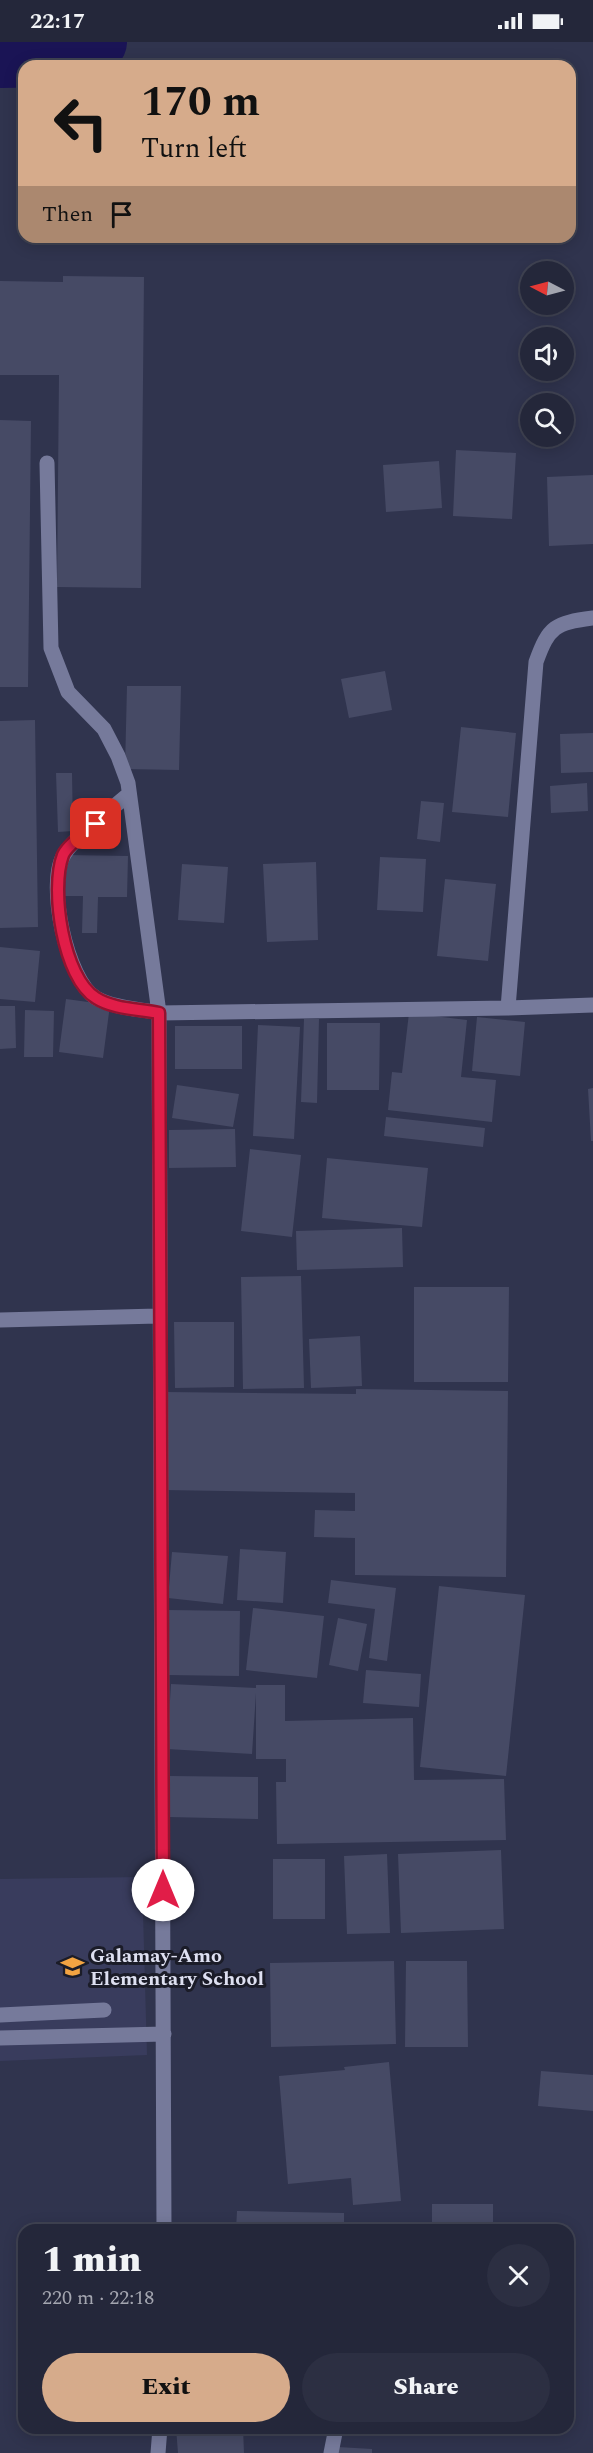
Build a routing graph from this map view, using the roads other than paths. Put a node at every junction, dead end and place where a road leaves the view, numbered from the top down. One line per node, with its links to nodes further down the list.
1 (47, 464): 3 (street)
2 (593, 618): 5 (street)
3 (129, 794): 6 (street); 6 (street)
4 (593, 1005): 5 (street)
5 (508, 1008): 6 (street)
6 (159, 1013): 7 (street)
7 (158, 1316): 8 (street); 11 (street)
8 (0, 1320)
9 (104, 2010): 10 (street)
10 (0, 2015)
11 (164, 2034): 12 (street); 13 (street)
12 (0, 2038)
13 (164, 2224)
14 (160, 2434): 16 (street)
15 (335, 2434): 17 (street)
16 (158, 2453)
17 (331, 2453)

